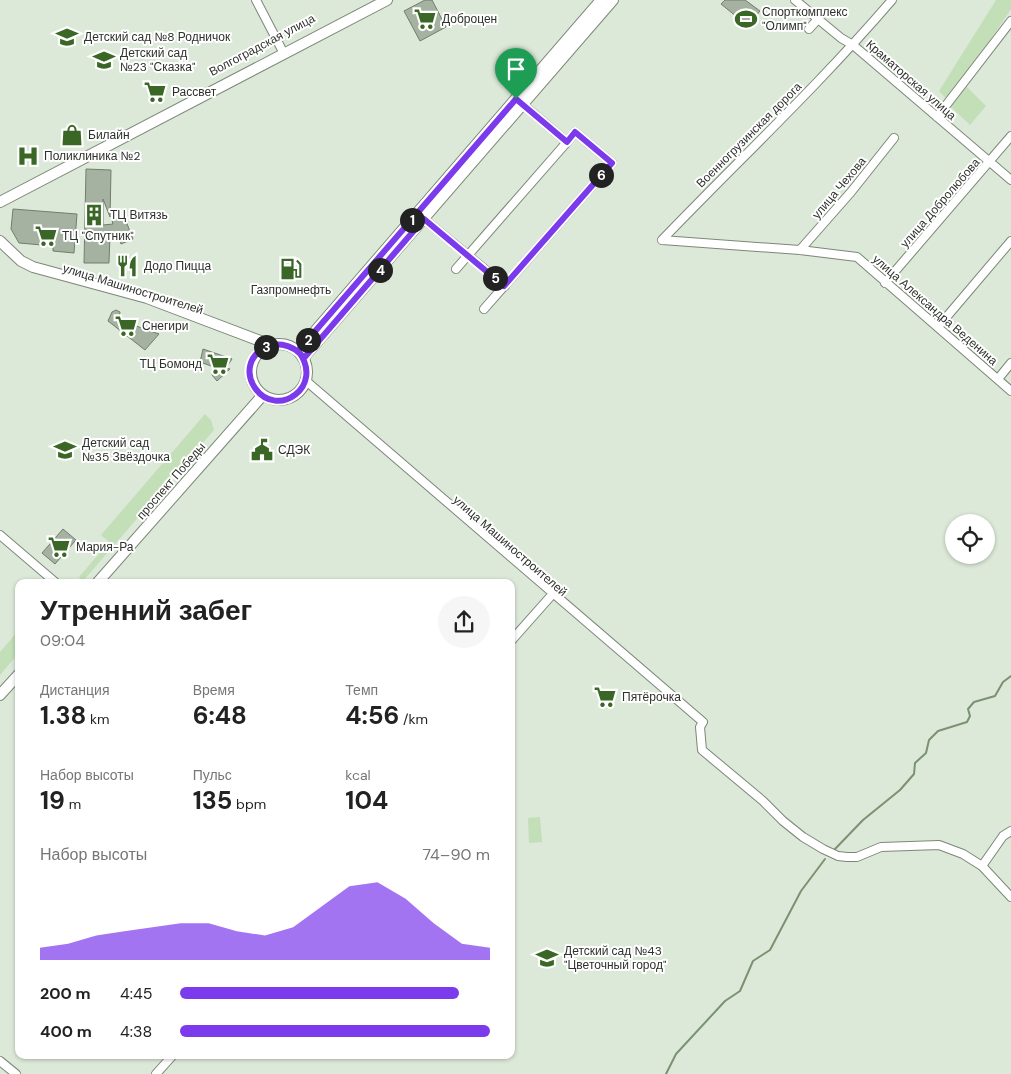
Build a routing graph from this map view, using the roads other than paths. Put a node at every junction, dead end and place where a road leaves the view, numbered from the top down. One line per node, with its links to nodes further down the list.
1 (256, 0): 12 (street)
2 (375, 0): 12 (main road, Волгоградская улица)
3 (387, 0): 21 (main road)
4 (601, 0): 13 (main road)
5 (613, 0): 13 (main road)
6 (795, 0): 8 (street, Краматорская улица)
7 (892, 0): 11 (street, Военногрузинская дорога)
8 (818, 19): 10 (street); 11 (street, Краматорская улица)
9 (1011, 21): 14 (street)
10 (808, 29)
11 (853, 45): 14 (street, Краматорская улица); 23 (street, Военногрузинская дорога)
12 (279, 51): 20 (main road, Волгоградская улица)
13 (519, 102): 17 (street); 22 (main road); 35 (main road)
14 (937, 117): 18 (street, Краматорская улица)
15 (1011, 136): 18 (street, улица Добролюбова)
16 (894, 138): 27 (street, улица Чехова)
17 (567, 142): 28 (street); 31 (street)
18 (990, 162): 19 (street, Краматорская улица); 30 (street, улица Добролюбова)
19 (1011, 180)
20 (0, 195)
21 (0, 202)
22 (424, 219): 28 (street); 35 (main road)
23 (662, 240): 27 (street, улица Александра Веденина)
24 (1011, 240): 33 (street)
25 (0, 241): 34 (main road)
26 (0, 249): 34 (main road, улица Машиностроителей)
27 (800, 250): 30 (street, улица Александра Веденина)
28 (468, 255): 29 (street); 31 (street)
29 (456, 269)
30 (885, 283): 33 (street, улица Александра Веденина)
31 (504, 286): 32 (street)
32 (484, 309)
33 (938, 327): 37 (street, улица Александра Веденина)
34 (266, 347): 35 (main road); 40 (main road)
35 (301, 354): 38 (main road)
36 (1011, 363): 37 (street)
37 (998, 379): 39 (street, улица Александра Веденина)
38 (305, 383): 40 (main road); 45 (street, улица Машиностроителей); 51 (street)
39 (1011, 391)
40 (264, 397): 43 (main road, проспект Победы); 44 (main road)
41 (0, 535): 42 (street)
42 (51, 579)
43 (101, 579)
44 (110, 579)
45 (550, 597): 46 (street); 51 (street, улица Машиностроителей)
46 (515, 636)
47 (15, 678): 49 (main road)
48 (15, 686): 50 (main road)
49 (0, 695)
50 (0, 703)
51 (700, 727): 53 (street)
52 (1011, 831): 53 (street)
53 (982, 866): 54 (street)
54 (1011, 897)
55 (169, 1059): 58 (street)
56 (0, 1061): 57 (street)
57 (16, 1074)
58 (156, 1074)

